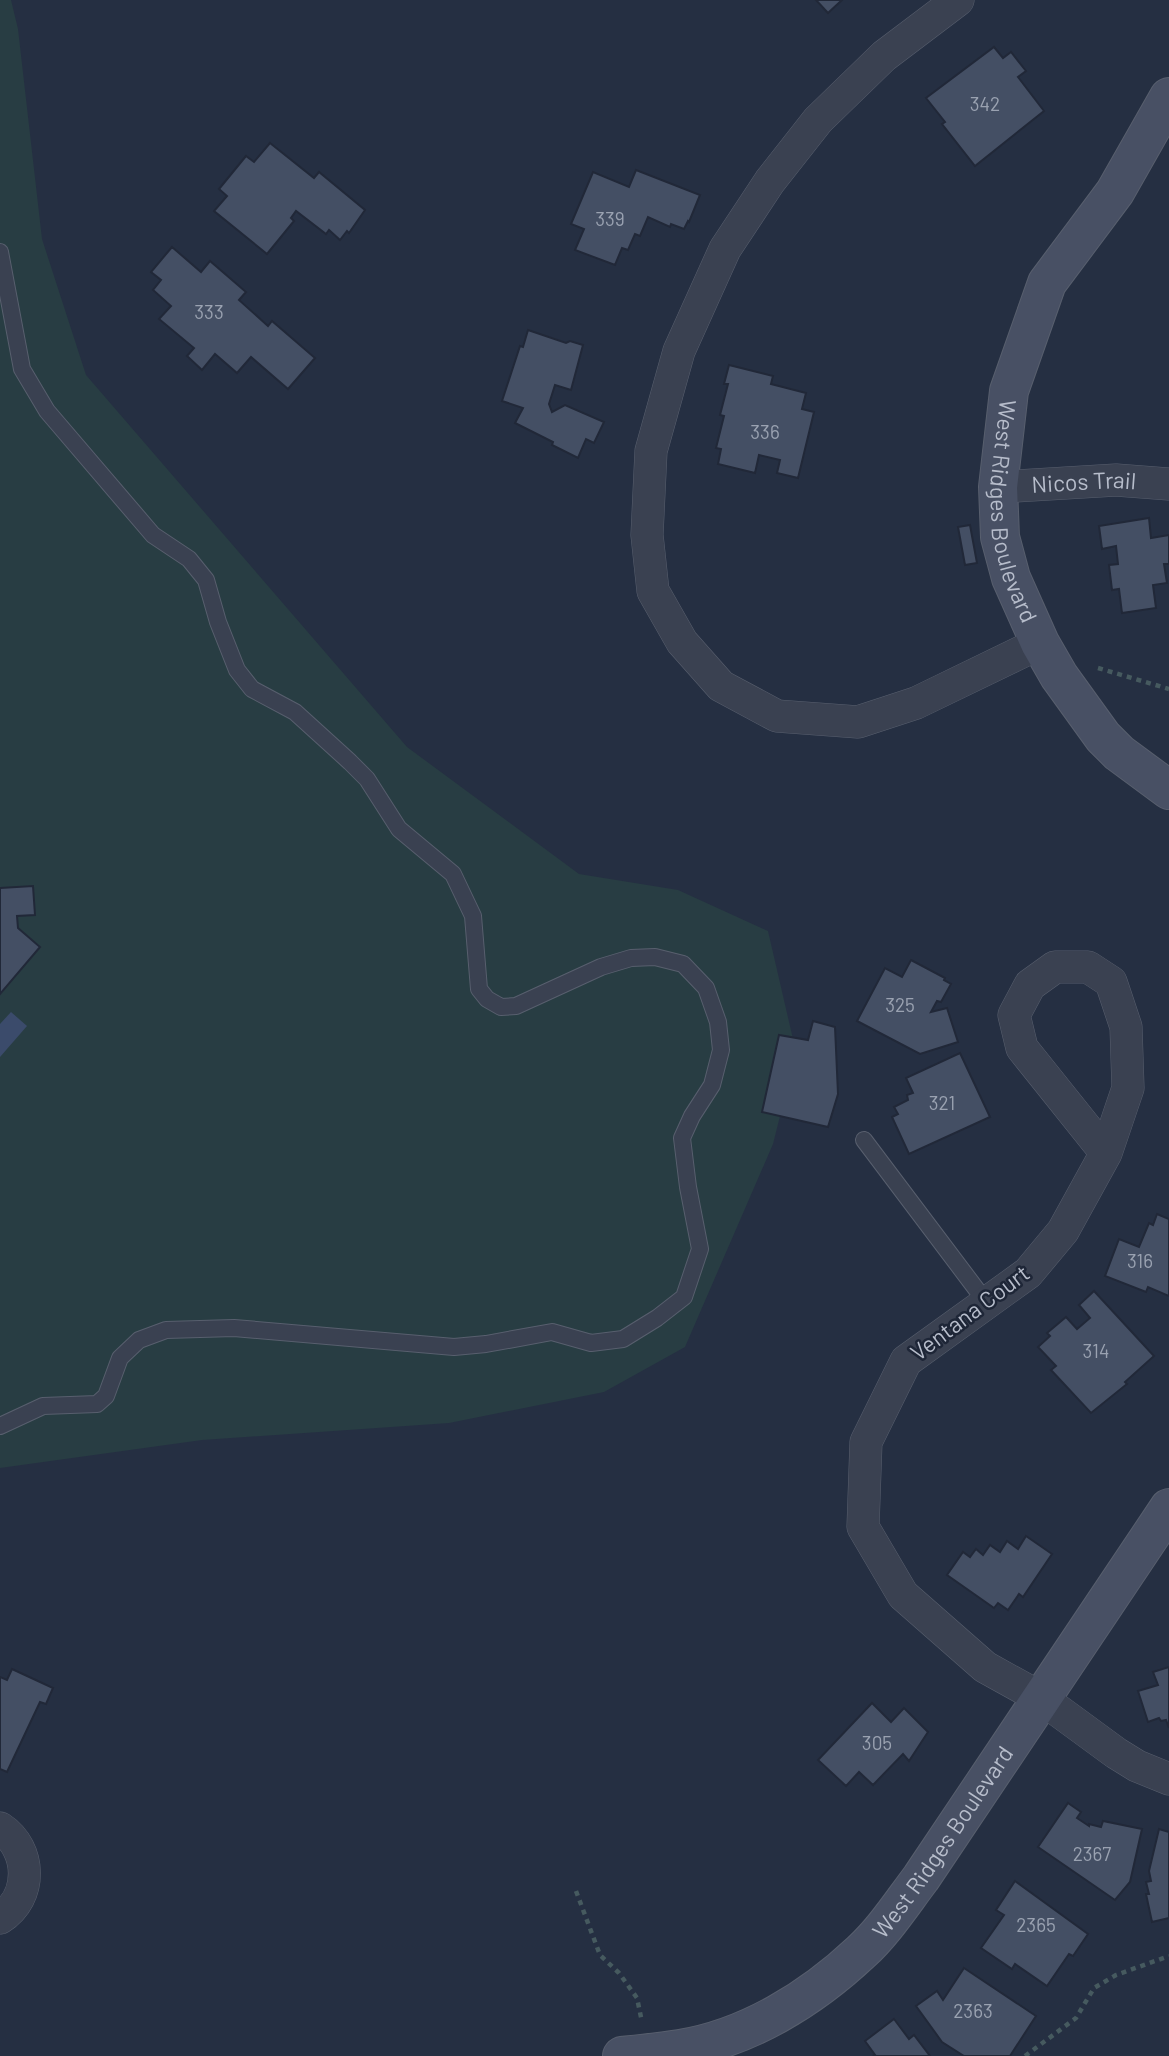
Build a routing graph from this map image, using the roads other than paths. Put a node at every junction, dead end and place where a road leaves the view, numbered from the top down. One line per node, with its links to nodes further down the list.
1 (958, 0): 6 (street)
2 (1169, 97): 5 (street, West Ridges Boulevard)
3 (0, 252): 11 (lane)
4 (1169, 484): 5 (street, Nicos Trail)
5 (998, 487): 6 (street, West Ridges Boulevard)
6 (1040, 643): 7 (street, West Ridges Boulevard)
7 (1169, 790)
8 (864, 1140): 10 (lane)
9 (1106, 1153): 9 (street, Ventana Court); 10 (street, Ventana Court)
10 (986, 1302): 13 (street, Ventana Court)
11 (0, 1426)
12 (1169, 1508): 13 (street, West Ridges Boulevard)
13 (1041, 1698): 14 (street, Ventana Court); 17 (street, West Ridges Boulevard)
14 (1169, 1779)
15 (0, 1828): 16 (street)
16 (0, 1918)
17 (635, 2054)

